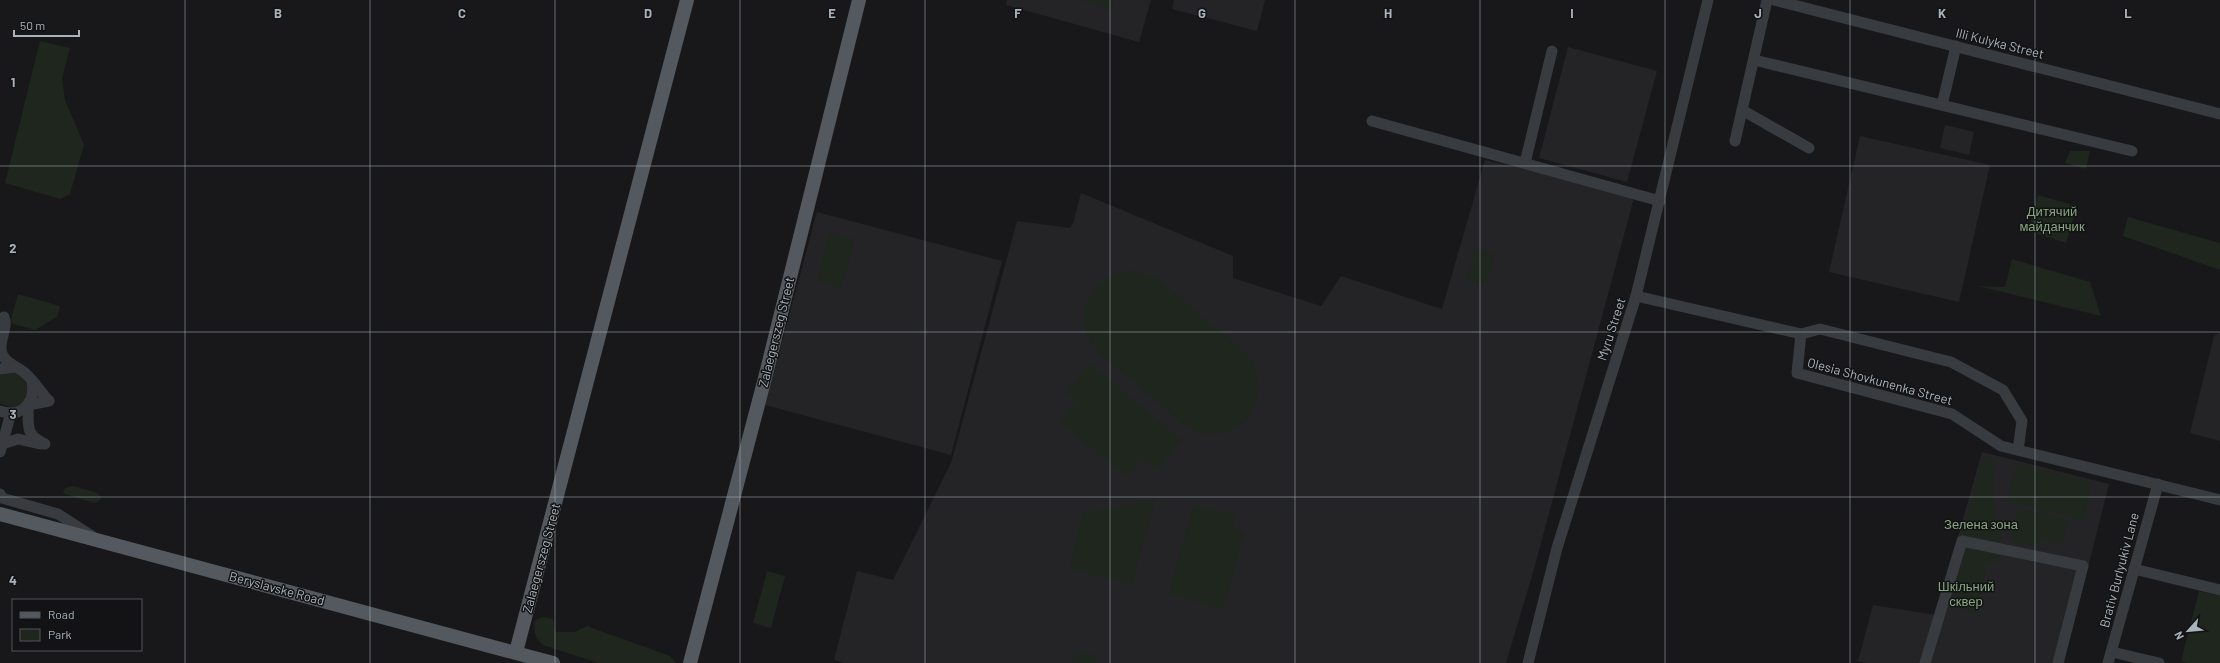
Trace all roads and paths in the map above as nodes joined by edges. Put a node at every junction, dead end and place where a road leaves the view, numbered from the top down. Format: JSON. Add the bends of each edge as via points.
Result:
{"nodes":[{"id":1,"x":687,"y":0,"type":"edge"},
{"id":2,"x":859,"y":0,"type":"edge"},
{"id":3,"x":1708,"y":0,"type":"edge"},
{"id":4,"x":1767,"y":0,"type":"edge"},
{"id":5,"x":1774,"y":0,"type":"edge"},
{"id":6,"x":1956,"y":46,"type":"junction"},
{"id":7,"x":1552,"y":51,"type":"dead end"},
{"id":8,"x":1754,"y":60,"type":"junction"},
{"id":9,"x":1942,"y":105,"type":"junction"},
{"id":10,"x":1742,"y":110,"type":"junction"},
{"id":11,"x":2220,"y":114,"type":"edge"},
{"id":12,"x":1372,"y":121,"type":"dead end"},
{"id":13,"x":1735,"y":141,"type":"dead end"},
{"id":14,"x":1809,"y":148,"type":"dead end"},
{"id":15,"x":2132,"y":151,"type":"dead end"},
{"id":16,"x":1525,"y":163,"type":"junction"},
{"id":17,"x":1660,"y":201,"type":"junction"},
{"id":18,"x":1636,"y":296,"type":"junction"},
{"id":19,"x":0,"y":322,"type":"edge"},
{"id":20,"x":1801,"y":334,"type":"junction"},
{"id":21,"x":15,"y":367,"type":"junction"},
{"id":22,"x":0,"y":369,"type":"edge"},
{"id":23,"x":32,"y":382,"type":"junction"},
{"id":24,"x":28,"y":405,"type":"junction"},
{"id":25,"x":5,"y":412,"type":"edge"},
{"id":26,"x":1,"y":448,"type":"edge"},
{"id":27,"x":2018,"y":450,"type":"junction"},
{"id":28,"x":2158,"y":484,"type":"junction"},
{"id":29,"x":0,"y":494,"type":"edge"},
{"id":30,"x":2220,"y":500,"type":"edge"},
{"id":31,"x":0,"y":514,"type":"edge"},
{"id":32,"x":100,"y":541,"type":"junction"},
{"id":33,"x":2134,"y":569,"type":"junction"},
{"id":34,"x":2220,"y":590,"type":"edge"},
{"id":35,"x":516,"y":652,"type":"junction"},
{"id":36,"x":2112,"y":652,"type":"junction"},
{"id":37,"x":553,"y":663,"type":"edge"},
{"id":38,"x":690,"y":663,"type":"edge"},
{"id":39,"x":1528,"y":663,"type":"edge"},
{"id":40,"x":1925,"y":663,"type":"edge"},
{"id":41,"x":2058,"y":663,"type":"edge"},
{"id":42,"x":2108,"y":663,"type":"edge"},
{"id":43,"x":2159,"y":663,"type":"edge"}],
"edges":[{"from":1,"to":35,"type":"main road","name":"Zalaegerszeg Street"},
{"from":2,"to":38,"type":"main road","name":"Zalaegerszeg Street","via":[[765,378]]},
{"from":3,"to":17,"type":"street","name":"Myru Street"},
{"from":4,"to":8,"type":"street"},
{"from":5,"to":6,"type":"street","name":"Illi Kulyka Street"},
{"from":6,"to":9,"type":"street"},
{"from":6,"to":11,"type":"street","name":"Illi Kulyka Street"},
{"from":7,"to":16,"type":"street"},
{"from":8,"to":9,"type":"street"},
{"from":8,"to":10,"type":"street"},
{"from":9,"to":15,"type":"street"},
{"from":10,"to":13,"type":"street"},
{"from":10,"to":14,"type":"street"},
{"from":12,"to":16,"type":"street"},
{"from":16,"to":17,"type":"street"},
{"from":17,"to":18,"type":"street","name":"Myru Street"},
{"from":18,"to":20,"type":"street"},
{"from":18,"to":39,"type":"street","name":"Myru Street","via":[[1557,548]]},
{"from":19,"to":21,"type":"street","via":[[4,317],[6,323],[0,343],[1,351],[4,358]]},
{"from":20,"to":27,"type":"street","name":"Olesia Shovkunenka Street","via":[[1797,373],[1952,414],[2001,446]]},
{"from":20,"to":27,"type":"street","via":[[1820,329],[1951,362],[2003,390],[2022,421]]},
{"from":21,"to":22,"type":"street"},
{"from":21,"to":23,"type":"street","via":[[28,375]]},
{"from":23,"to":24,"type":"street","via":[[32,398]]},
{"from":23,"to":24,"type":"street","via":[[49,401]]},
{"from":24,"to":25,"type":"street","via":[[23,410]]},
{"from":24,"to":26,"type":"street","via":[[29,432],[33,438],[45,444],[32,444],[18,439]]},
{"from":25,"to":26,"type":"street"},
{"from":27,"to":28,"type":"street","name":"Olesia Shovkunenka Street"},
{"from":28,"to":30,"type":"street","name":"Olesia Shovkunenka Street"},
{"from":28,"to":33,"type":"street","name":"Brativ Burlyukiv Lane"},
{"from":29,"to":32,"type":"street","via":[[2,498],[58,514]]},
{"from":31,"to":32,"type":"main road","name":"Beryslavske Road"},
{"from":32,"to":35,"type":"main road","name":"Beryslavske Road"},
{"from":33,"to":34,"type":"street"},
{"from":33,"to":36,"type":"street","name":"Brativ Burlyukiv Lane"},
{"from":35,"to":37,"type":"main road","name":"Beryslavske Road"},
{"from":36,"to":42,"type":"street","name":"Brativ Burlyukiv Lane"},
{"from":36,"to":43,"type":"street"},
{"from":40,"to":41,"type":"street","via":[[1962,541],[2083,566]]}]}
